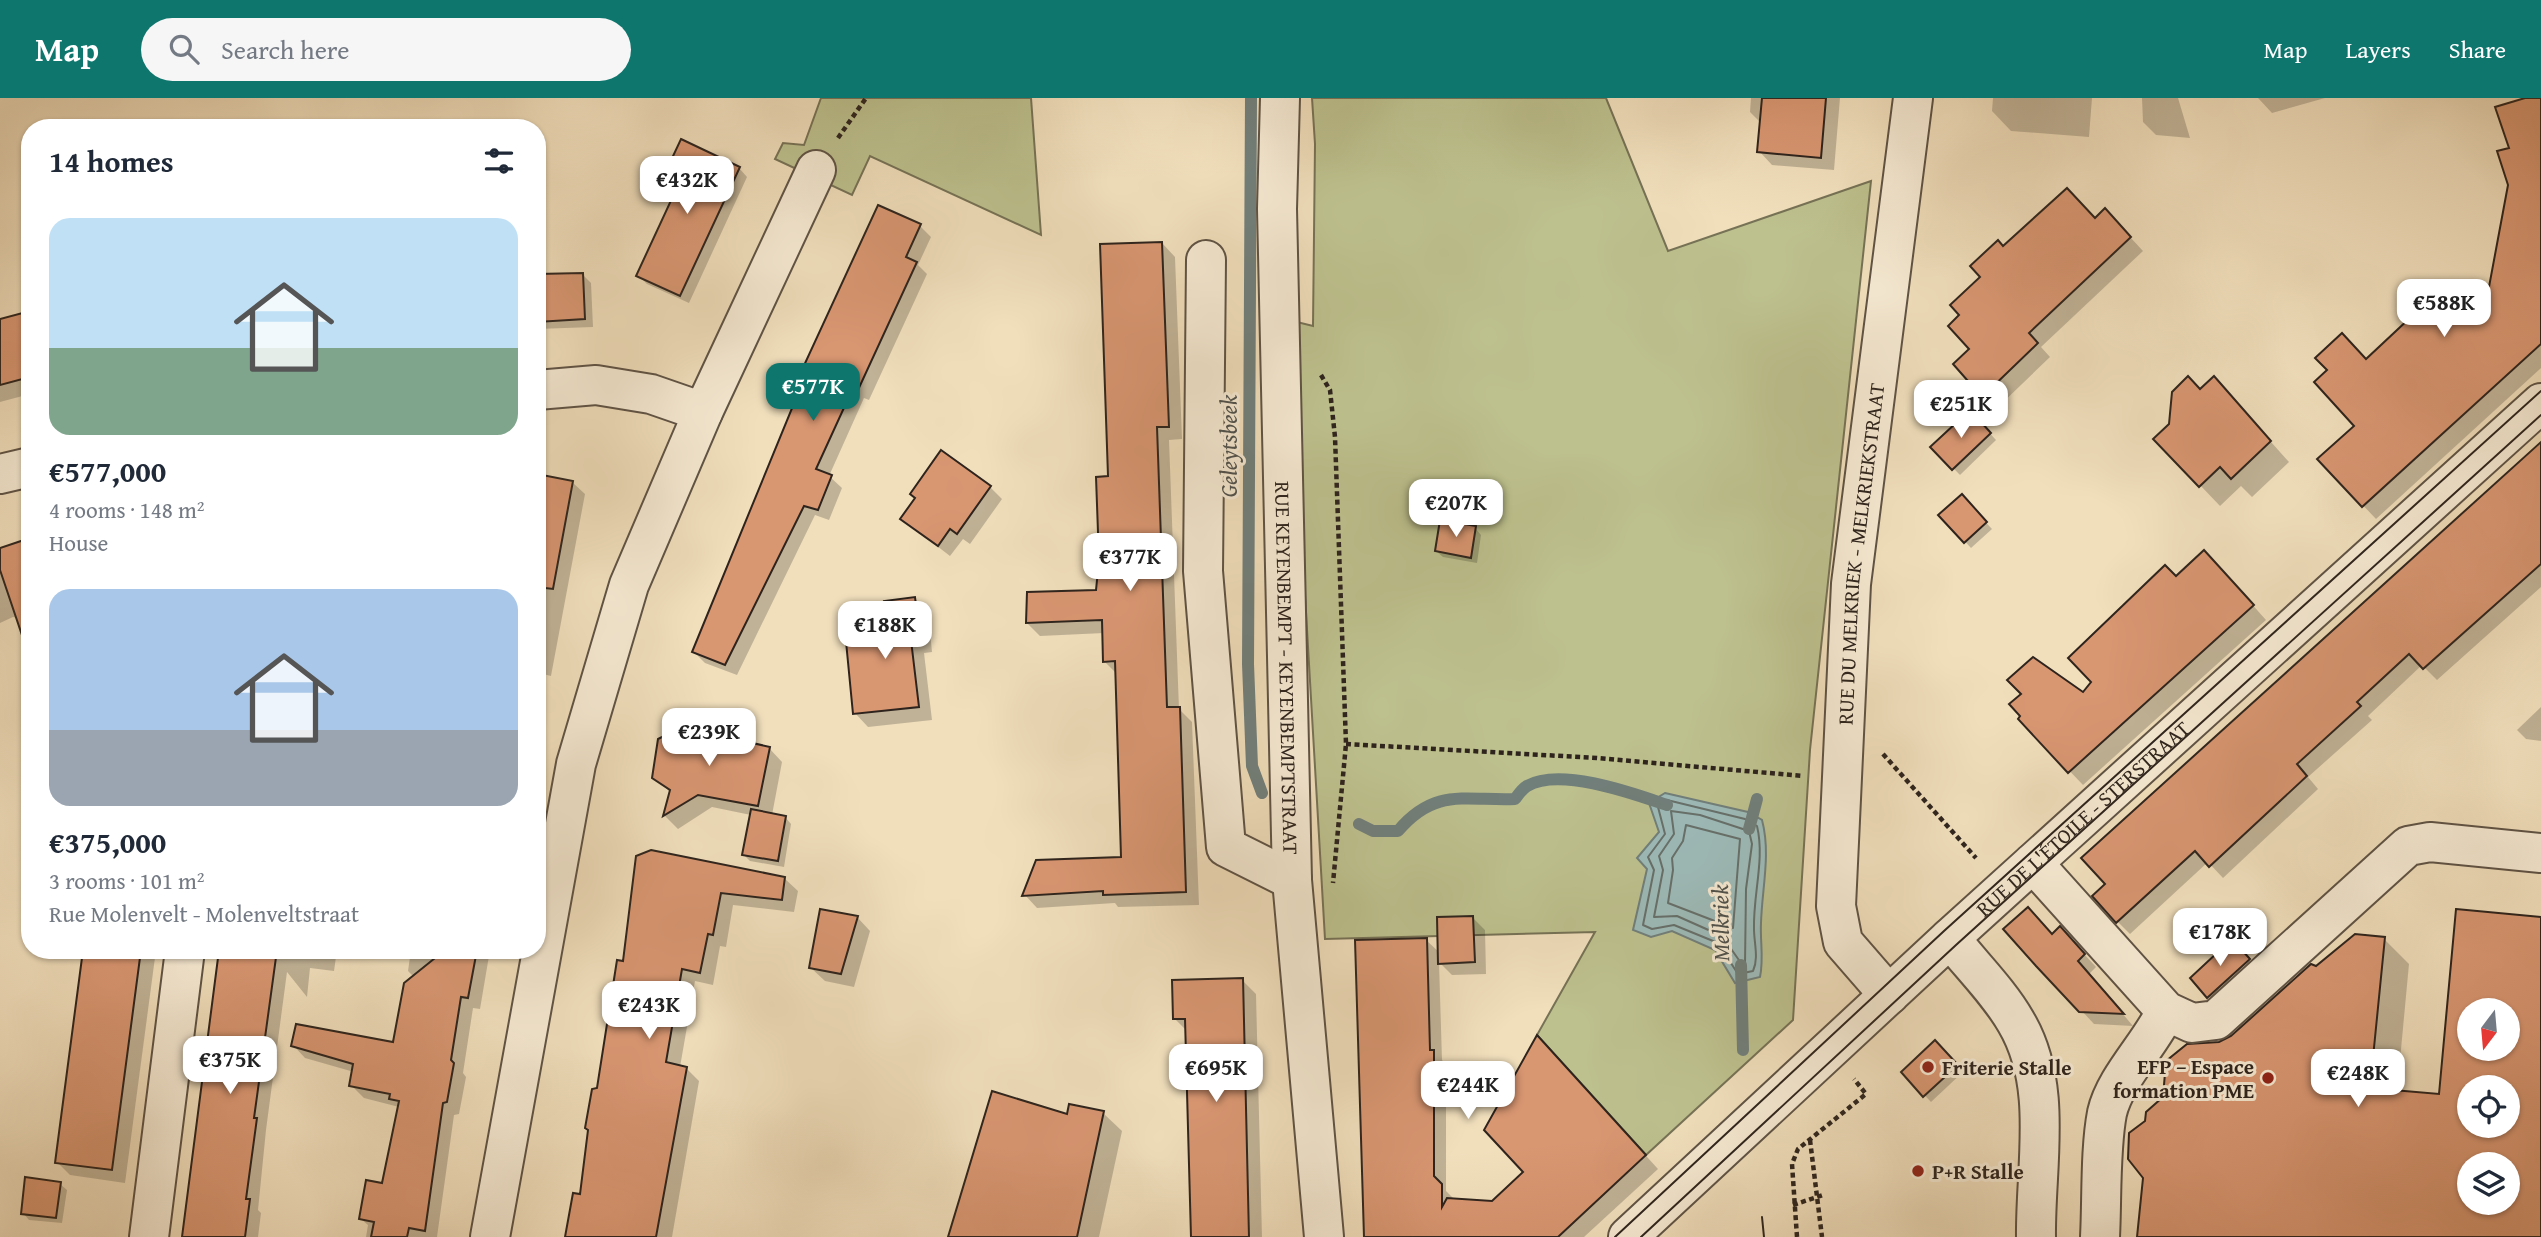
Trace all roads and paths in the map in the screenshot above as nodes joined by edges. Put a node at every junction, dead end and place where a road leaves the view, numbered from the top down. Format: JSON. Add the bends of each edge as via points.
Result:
{"nodes":[{"id":1,"x":866,"y":98,"type":"edge"},
{"id":2,"x":1280,"y":98,"type":"edge"},
{"id":3,"x":1913,"y":98,"type":"edge"},
{"id":4,"x":816,"y":170,"type":"joint"},
{"id":5,"x":1206,"y":260,"type":"dead end"},
{"id":6,"x":546,"y":389,"type":"edge"},
{"id":7,"x":2541,"y":402,"type":"edge"},
{"id":8,"x":703,"y":412,"type":"junction"},
{"id":9,"x":21,"y":469,"type":"edge"},
{"id":10,"x":0,"y":474,"type":"edge"},
{"id":11,"x":1346,"y":744,"type":"dead end"},
{"id":12,"x":1875,"y":745,"type":"dead end"},
{"id":13,"x":1841,"y":778,"type":"junction"},
{"id":14,"x":2541,"y":853,"type":"edge"},
{"id":15,"x":1976,"y":858,"type":"dead end"},
{"id":16,"x":2033,"y":863,"type":"junction"},
{"id":17,"x":1292,"y":880,"type":"junction"},
{"id":18,"x":546,"y":929,"type":"edge"},
{"id":19,"x":1950,"y":938,"type":"junction"},
{"id":20,"x":184,"y":959,"type":"edge"},
{"id":21,"x":541,"y":959,"type":"edge"},
{"id":22,"x":1889,"y":995,"type":"junction"},
{"id":23,"x":2166,"y":1011,"type":"junction"},
{"id":24,"x":1847,"y":1071,"type":"dead end"},
{"id":25,"x":1810,"y":1139,"type":"junction"},
{"id":26,"x":1820,"y":1196,"type":"junction"},
{"id":27,"x":1793,"y":1205,"type":"junction"},
{"id":28,"x":149,"y":1237,"type":"edge"},
{"id":29,"x":490,"y":1237,"type":"edge"},
{"id":30,"x":1324,"y":1237,"type":"edge"},
{"id":31,"x":1628,"y":1237,"type":"edge"},
{"id":32,"x":1797,"y":1237,"type":"edge"},
{"id":33,"x":1822,"y":1237,"type":"edge"},
{"id":34,"x":2036,"y":1237,"type":"edge"},
{"id":35,"x":2100,"y":1237,"type":"edge"}],
"edges":[{"from":1,"to":4,"type":"path"},
{"from":2,"to":17,"type":"street","name":"RUE KEYENBEMPT - KEYENBEMPTSTRAAT","via":[[1277,209]]},
{"from":3,"to":13,"type":"street","name":"RUE DU MELKRIEK - MELKRIEKSTRAAT","via":[[1850,584]]},
{"from":4,"to":8,"type":"street"},
{"from":5,"to":17,"type":"street","via":[[1203,571],[1226,847]]},
{"from":6,"to":8,"type":"street","via":[[596,385],[651,394]]},
{"from":7,"to":16,"type":"street","name":"RUE DE L'ÉTOILE - STERSTRAAT"},
{"from":8,"to":18,"type":"street","via":[[629,585],[576,764]]},
{"from":9,"to":10,"type":"street"},
{"from":11,"to":13,"type":"path"},
{"from":12,"to":15,"type":"path"},
{"from":13,"to":22,"type":"street","name":"RUE DU MELKRIEK - MELKRIEKSTRAAT","via":[[1836,906],[1843,942]]},
{"from":14,"to":23,"type":"street","via":[[2430,842],[2408,846],[2216,1020],[2192,1023]]},
{"from":16,"to":19,"type":"street","name":"RUE DE L'ÉTOILE - STERSTRAAT"},
{"from":16,"to":23,"type":"street"},
{"from":17,"to":30,"type":"street","name":"RUE KEYENBEMPT - KEYENBEMPTSTRAAT"},
{"from":19,"to":22,"type":"street","name":"RUE DE L'ÉTOILE - STERSTRAAT"},
{"from":19,"to":34,"type":"street","via":[[2016,1022],[2035,1066]]},
{"from":20,"to":28,"type":"street"},
{"from":21,"to":29,"type":"street"},
{"from":22,"to":31,"type":"street","name":"RUE DE L'ÉTOILE - STERSTRAAT"},
{"from":23,"to":35,"type":"street","via":[[2107,1112]]},
{"from":24,"to":25,"type":"path","via":[[1866,1094]]},
{"from":25,"to":26,"type":"path"},
{"from":25,"to":27,"type":"path","via":[[1798,1149],[1793,1164]]},
{"from":26,"to":27,"type":"path"},
{"from":26,"to":33,"type":"path"},
{"from":27,"to":32,"type":"path"}]}
